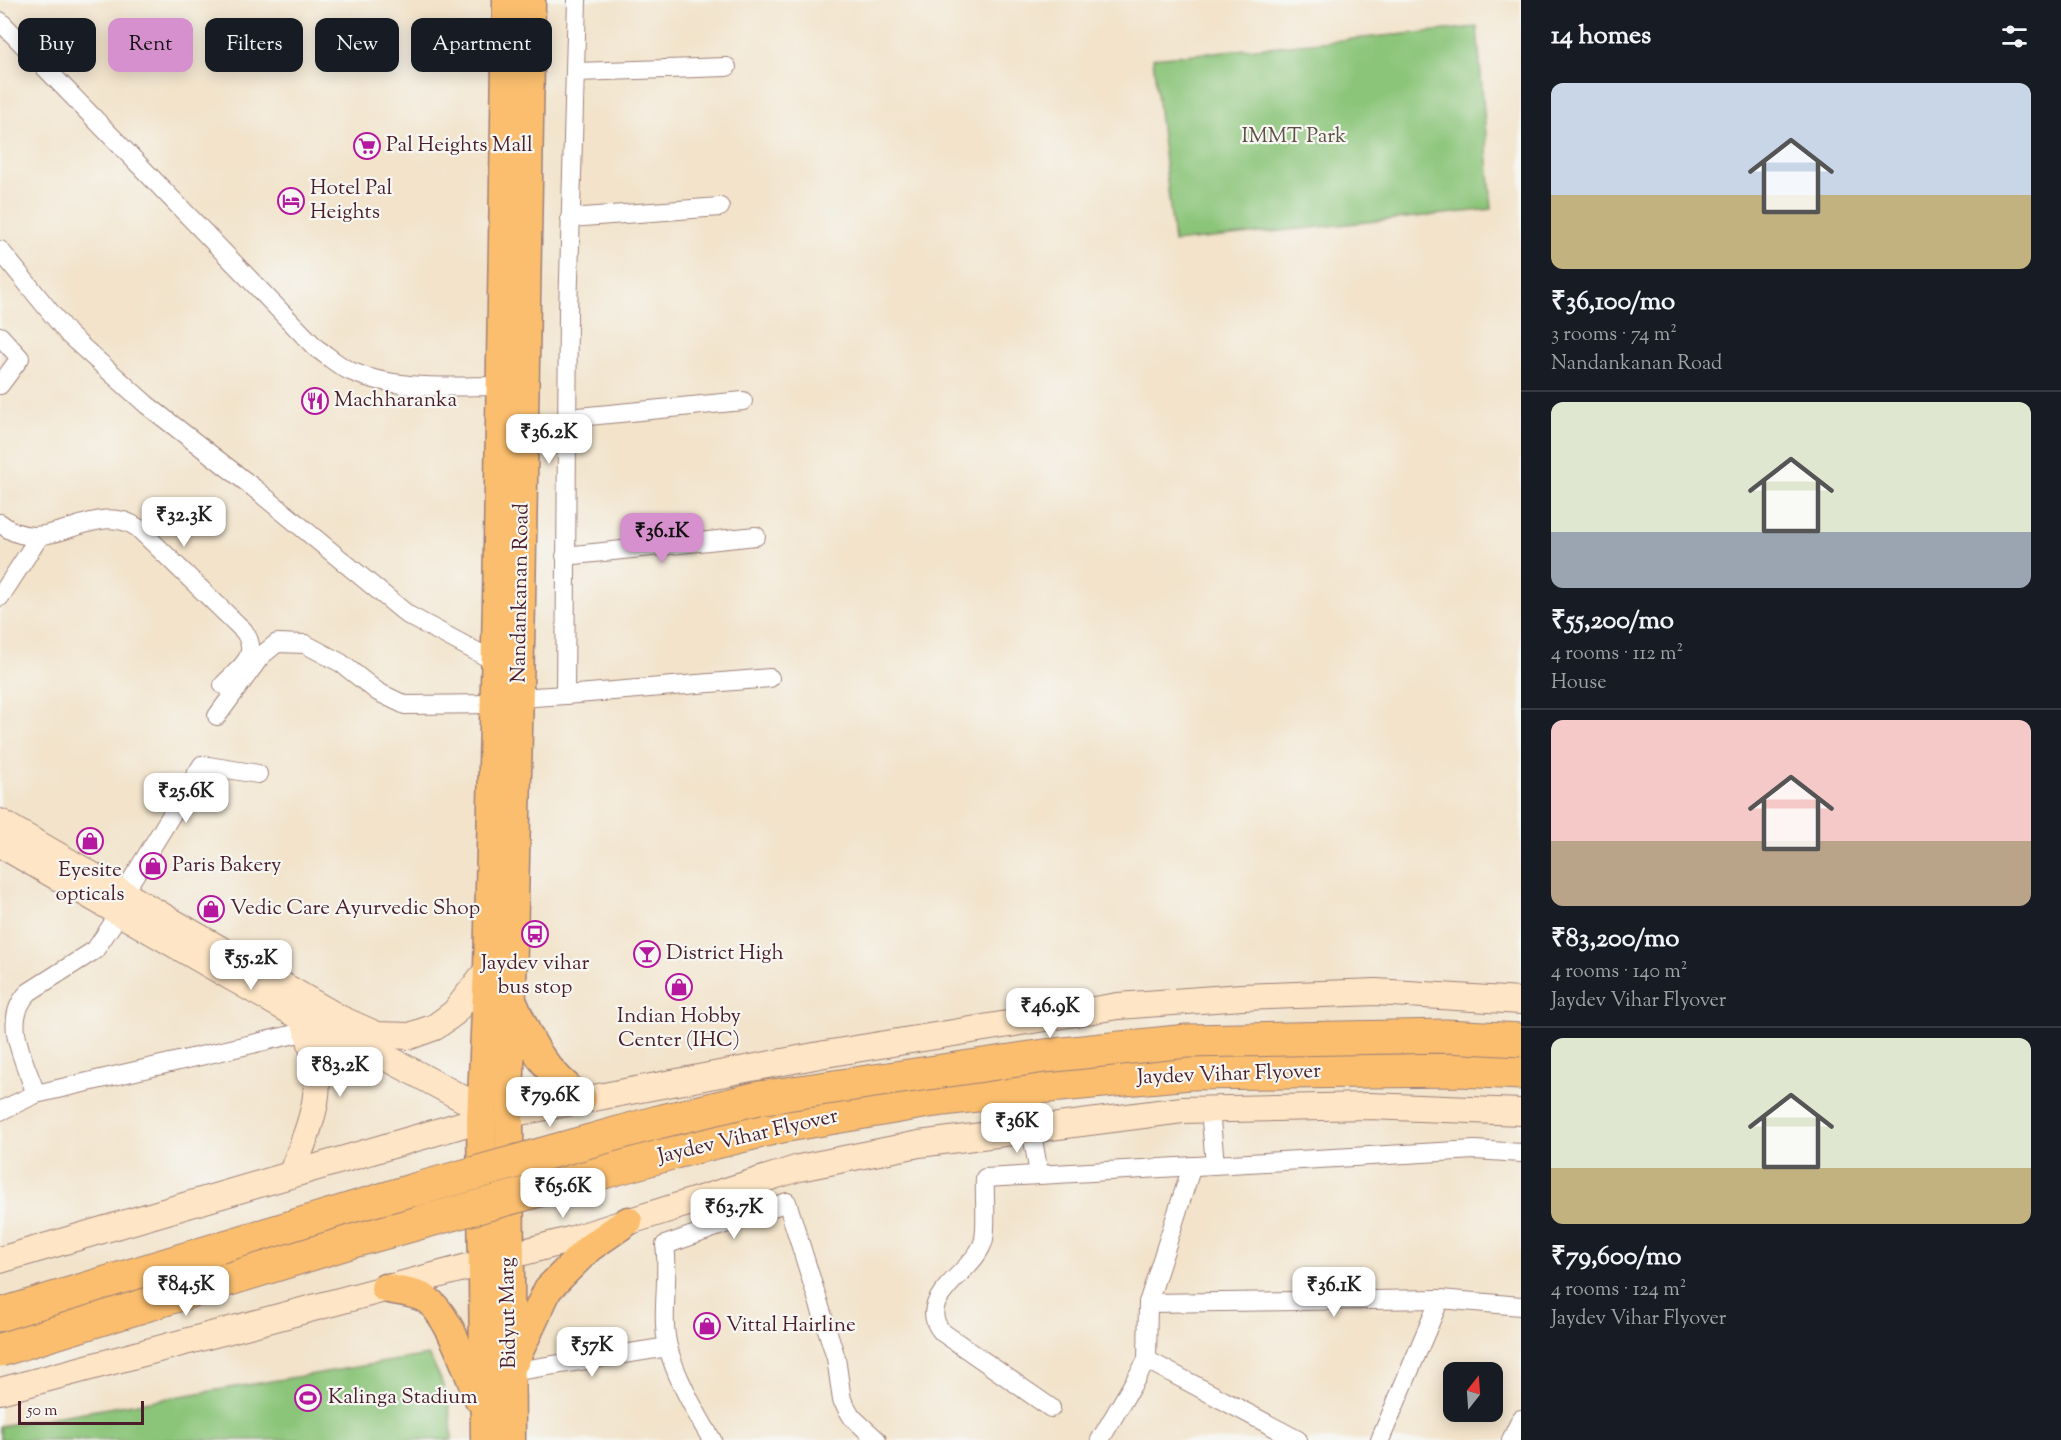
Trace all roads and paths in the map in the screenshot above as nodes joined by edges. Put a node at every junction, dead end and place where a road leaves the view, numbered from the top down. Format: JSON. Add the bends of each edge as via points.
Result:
{"nodes":[{"id":1,"x":577,"y":0,"type":"edge"},
{"id":2,"x":519,"y":13,"type":"edge"},
{"id":3,"x":0,"y":21,"type":"edge"},
{"id":4,"x":727,"y":67,"type":"dead end"},
{"id":5,"x":576,"y":72,"type":"junction"},
{"id":6,"x":720,"y":207,"type":"dead end"},
{"id":7,"x":570,"y":218,"type":"junction"},
{"id":8,"x":0,"y":250,"type":"edge"},
{"id":9,"x":0,"y":336,"type":"edge"},
{"id":10,"x":0,"y":385,"type":"edge"},
{"id":11,"x":501,"y":386,"type":"junction"},
{"id":12,"x":743,"y":401,"type":"dead end"},
{"id":13,"x":568,"y":418,"type":"junction"},
{"id":14,"x":0,"y":523,"type":"edge"},
{"id":15,"x":756,"y":536,"type":"dead end"},
{"id":16,"x":39,"y":537,"type":"junction"},
{"id":17,"x":565,"y":555,"type":"junction"},
{"id":18,"x":0,"y":597,"type":"edge"},
{"id":19,"x":496,"y":662,"type":"junction"},
{"id":20,"x":770,"y":678,"type":"dead end"},
{"id":21,"x":223,"y":685,"type":"dead end"},
{"id":22,"x":565,"y":695,"type":"junction"},
{"id":23,"x":507,"y":701,"type":"junction"},
{"id":24,"x":217,"y":716,"type":"dead end"},
{"id":25,"x":258,"y":774,"type":"dead end"},
{"id":26,"x":0,"y":822,"type":"edge"},
{"id":27,"x":0,"y":844,"type":"edge"},
{"id":28,"x":121,"y":904,"type":"junction"},
{"id":29,"x":488,"y":969,"type":"junction"},
{"id":30,"x":511,"y":997,"type":"junction"},
{"id":31,"x":1521,"y":1001,"type":"edge"},
{"id":32,"x":306,"y":1025,"type":"junction"},
{"id":33,"x":1521,"y":1040,"type":"edge"},
{"id":34,"x":1521,"y":1073,"type":"edge"},
{"id":35,"x":36,"y":1094,"type":"junction"},
{"id":36,"x":582,"y":1099,"type":"junction"},
{"id":37,"x":1210,"y":1110,"type":"junction"},
{"id":38,"x":0,"y":1111,"type":"edge"},
{"id":39,"x":1521,"y":1112,"type":"edge"},
{"id":40,"x":491,"y":1114,"type":"junction"},
{"id":41,"x":1031,"y":1128,"type":"junction"},
{"id":42,"x":1521,"y":1153,"type":"edge"},
{"id":43,"x":1215,"y":1164,"type":"junction"},
{"id":44,"x":1192,"y":1166,"type":"junction"},
{"id":45,"x":1039,"y":1174,"type":"junction"},
{"id":46,"x":291,"y":1175,"type":"junction"},
{"id":47,"x":628,"y":1221,"type":"junction"},
{"id":48,"x":508,"y":1256,"type":"junction"},
{"id":49,"x":0,"y":1260,"type":"edge"},
{"id":50,"x":481,"y":1263,"type":"junction"},
{"id":51,"x":385,"y":1288,"type":"junction"},
{"id":52,"x":1440,"y":1299,"type":"junction"},
{"id":53,"x":1148,"y":1303,"type":"junction"},
{"id":54,"x":1521,"y":1306,"type":"edge"},
{"id":55,"x":0,"y":1315,"type":"edge"},
{"id":56,"x":668,"y":1347,"type":"junction"},
{"id":57,"x":0,"y":1350,"type":"edge"},
{"id":58,"x":1148,"y":1360,"type":"junction"},
{"id":59,"x":510,"y":1372,"type":"junction"},
{"id":60,"x":0,"y":1391,"type":"edge"},
{"id":61,"x":1052,"y":1408,"type":"dead end"},
{"id":62,"x":484,"y":1412,"type":"junction"},
{"id":63,"x":1521,"y":1419,"type":"edge"},
{"id":64,"x":485,"y":1440,"type":"edge"},
{"id":65,"x":511,"y":1440,"type":"edge"},
{"id":66,"x":712,"y":1440,"type":"edge"},
{"id":67,"x":877,"y":1440,"type":"edge"},
{"id":68,"x":1100,"y":1440,"type":"edge"},
{"id":69,"x":1298,"y":1440,"type":"edge"},
{"id":70,"x":1380,"y":1440,"type":"edge"},
{"id":71,"x":1511,"y":1440,"type":"edge"}],
"edges":[{"from":1,"to":5,"type":"street"},
{"from":2,"to":11,"type":"main road","name":"Nandankanan Road"},
{"from":2,"to":23,"type":"main road","name":"Nandankanan Road"},
{"from":3,"to":11,"type":"street","via":[[316,348],[348,370],[378,381]]},
{"from":4,"to":5,"type":"street"},
{"from":5,"to":7,"type":"street"},
{"from":6,"to":7,"type":"street"},
{"from":7,"to":13,"type":"street"},
{"from":8,"to":19,"type":"street","via":[[69,335],[147,405],[408,615]]},
{"from":9,"to":10,"type":"street","via":[[20,358]]},
{"from":11,"to":19,"type":"main road","name":"Nandankanan Road"},
{"from":12,"to":13,"type":"street"},
{"from":13,"to":17,"type":"street"},
{"from":14,"to":16,"type":"street","via":[[9,531]]},
{"from":15,"to":17,"type":"street"},
{"from":16,"to":18,"type":"street"},
{"from":16,"to":21,"type":"street","via":[[108,518],[127,520],[138,528],[251,642],[252,651],[246,661]]},
{"from":17,"to":22,"type":"street"},
{"from":19,"to":23,"type":"main road","name":"Nandankanan Road"},
{"from":20,"to":22,"type":"street"},
{"from":22,"to":23,"type":"street"},
{"from":23,"to":24,"type":"street","via":[[405,705],[305,644],[277,643],[261,656]]},
{"from":23,"to":29,"type":"main road","name":"Nandankanan Road"},
{"from":23,"to":30,"type":"main road","name":"Nandankanan Road"},
{"from":25,"to":28,"type":"street","via":[[202,765]]},
{"from":26,"to":28,"type":"street"},
{"from":27,"to":28,"type":"street"},
{"from":28,"to":29,"type":"street","via":[[377,1035],[410,1036],[435,1027],[454,1013]]},
{"from":28,"to":32,"type":"street"},
{"from":28,"to":35,"type":"street","via":[[95,950],[29,992],[14,1013],[14,1027]]},
{"from":29,"to":40,"type":"main road","name":"Nandankanan Road"},
{"from":30,"to":36,"type":"main road","via":[[547,1069]]},
{"from":30,"to":40,"type":"main road","name":"Nandankanan Road"},
{"from":31,"to":36,"type":"street","via":[[1376,992],[1242,996],[1118,1006]]},
{"from":32,"to":35,"type":"street"},
{"from":32,"to":40,"type":"street","via":[[424,1076]]},
{"from":32,"to":46,"type":"street","via":[[315,1051],[318,1094]]},
{"from":33,"to":55,"type":"highway","name":"Jaydev Vihar Flyover","bridge":true,"via":[[1446,1036],[1187,1041],[1045,1056],[759,1098],[425,1187]]},
{"from":34,"to":57,"type":"highway","name":"Jaydev Vihar Flyover","bridge":true,"via":[[1191,1073],[929,1101],[782,1126],[353,1241]]},
{"from":35,"to":38,"type":"street"},
{"from":36,"to":40,"type":"street"},
{"from":37,"to":39,"type":"street","via":[[1369,1106]]},
{"from":37,"to":41,"type":"street"},
{"from":37,"to":43,"type":"street"},
{"from":40,"to":46,"type":"street"},
{"from":40,"to":48,"type":"main road","name":"Bidyut Marg"},
{"from":40,"to":50,"type":"main road","name":"Bidyut Marg"},
{"from":41,"to":45,"type":"street"},
{"from":41,"to":47,"type":"street","via":[[919,1144],[799,1168]]},
{"from":42,"to":43,"type":"street","via":[[1475,1150]]},
{"from":43,"to":44,"type":"street"},
{"from":44,"to":45,"type":"street"},
{"from":44,"to":53,"type":"street"},
{"from":45,"to":61,"type":"street","via":[[985,1178],[984,1240],[937,1299],[932,1312],[942,1332]]},
{"from":46,"to":49,"type":"street"},
{"from":47,"to":48,"type":"street"},
{"from":47,"to":59,"type":"main road","via":[[589,1248],[548,1289]]},
{"from":48,"to":50,"type":"street"},
{"from":48,"to":59,"type":"main road","name":"Bidyut Marg"},
{"from":50,"to":51,"type":"street"},
{"from":50,"to":62,"type":"main road","name":"Bidyut Marg"},
{"from":51,"to":60,"type":"street"},
{"from":51,"to":62,"type":"main road","via":[[423,1298],[433,1307],[449,1328]]},
{"from":52,"to":53,"type":"street"},
{"from":52,"to":54,"type":"street"},
{"from":52,"to":70,"type":"street"},
{"from":53,"to":58,"type":"street"},
{"from":56,"to":59,"type":"street"},
{"from":56,"to":66,"type":"street"},
{"from":56,"to":67,"type":"street","via":[[665,1245],[787,1202],[836,1358],[842,1400],[852,1417]]},
{"from":58,"to":68,"type":"street"},
{"from":58,"to":69,"type":"street"},
{"from":59,"to":65,"type":"main road","name":"Bidyut Marg"},
{"from":62,"to":64,"type":"main road","name":"Bidyut Marg"},
{"from":63,"to":71,"type":"street"}]}
